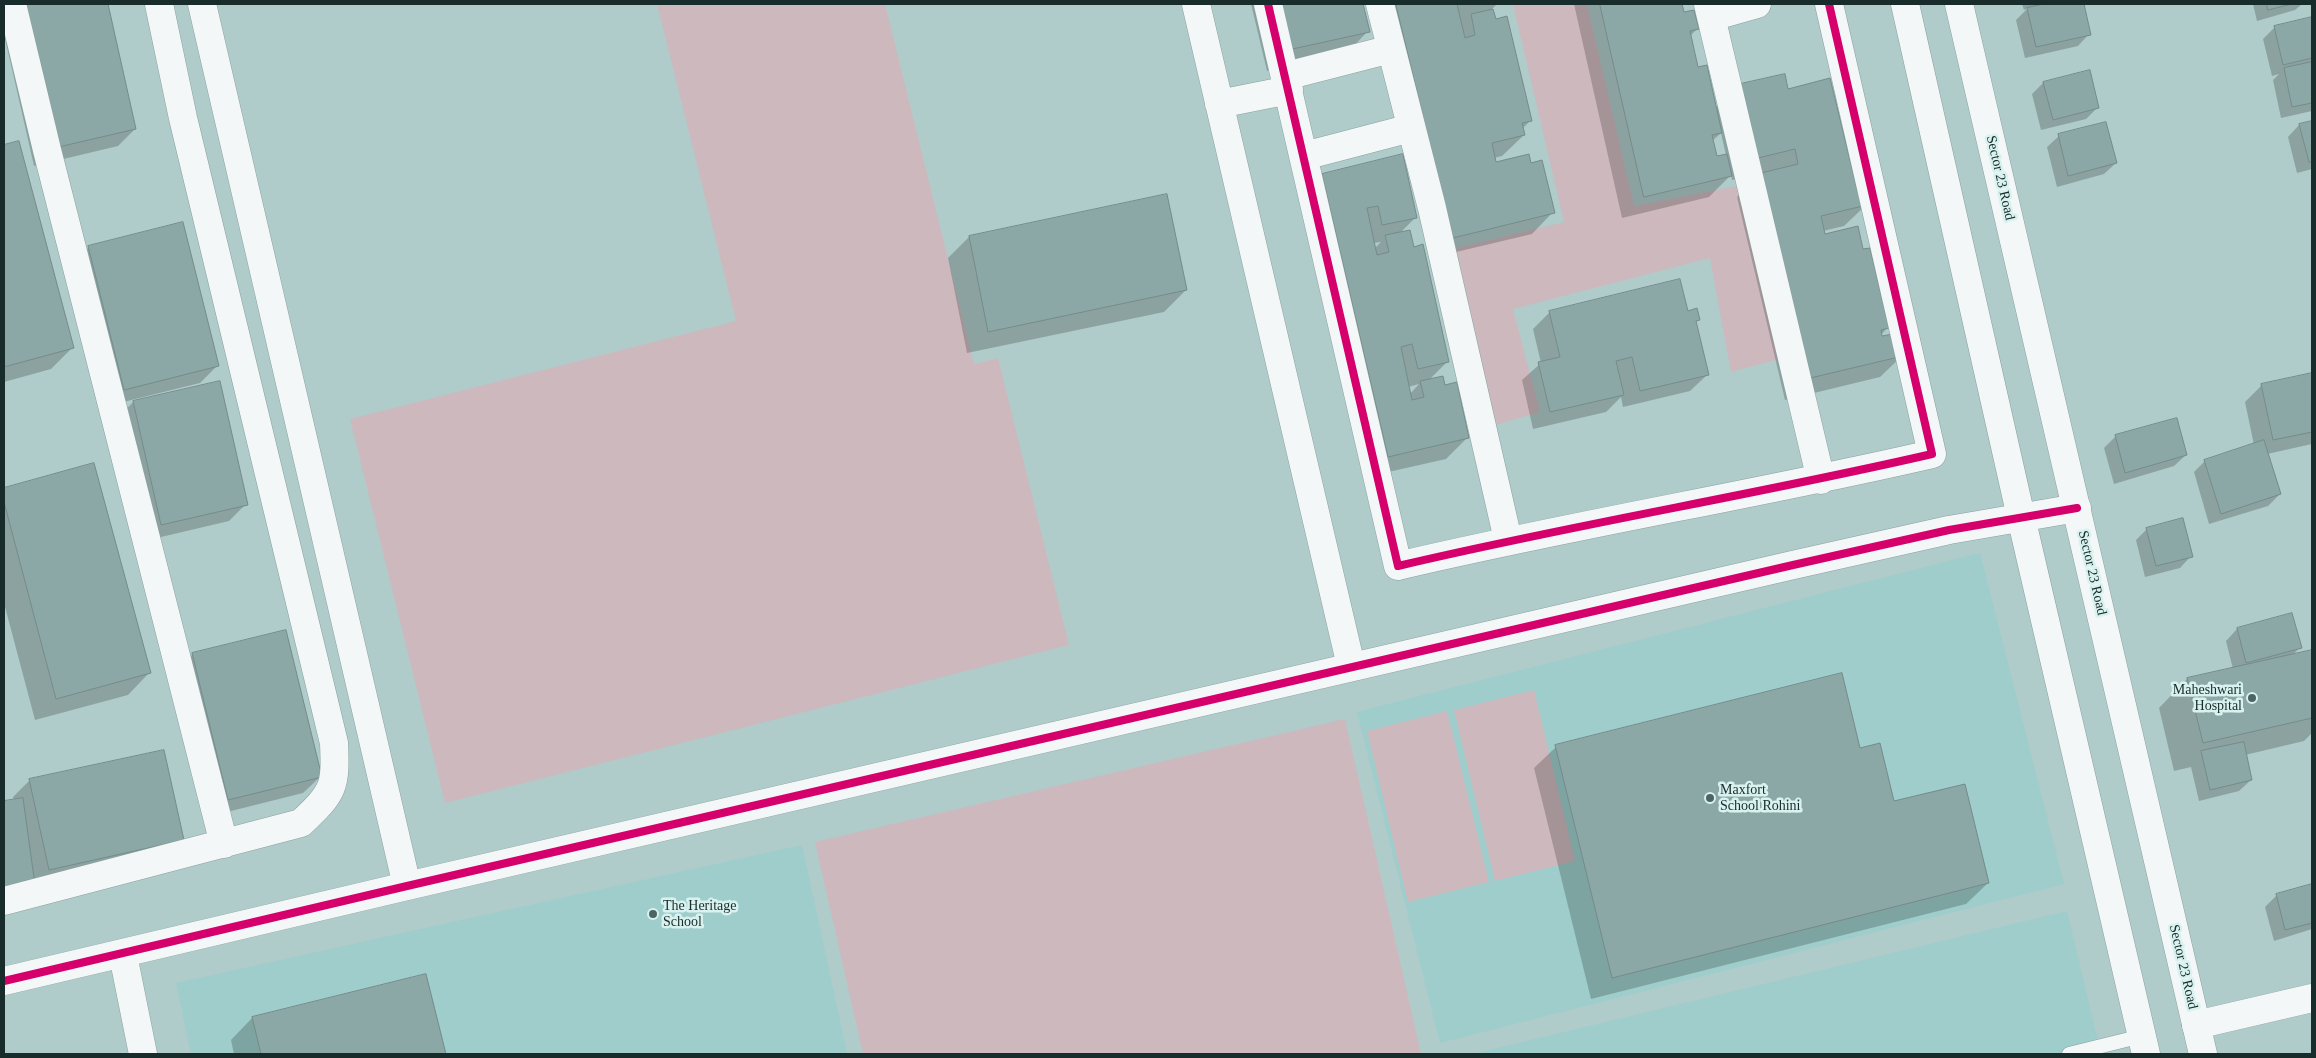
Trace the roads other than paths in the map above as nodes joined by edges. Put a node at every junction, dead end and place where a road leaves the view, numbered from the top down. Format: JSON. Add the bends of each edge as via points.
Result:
{"nodes":[{"id":1,"x":12,"y":4,"type":"edge"},
{"id":2,"x":159,"y":4,"type":"edge"},
{"id":3,"x":202,"y":4,"type":"edge"},
{"id":4,"x":1196,"y":4,"type":"edge"},
{"id":5,"x":1268,"y":4,"type":"edge"},
{"id":6,"x":1380,"y":4,"type":"edge"},
{"id":7,"x":1757,"y":4,"type":"edge"},
{"id":8,"x":1829,"y":4,"type":"edge"},
{"id":9,"x":1906,"y":4,"type":"edge"},
{"id":10,"x":1959,"y":4,"type":"edge"},
{"id":11,"x":1710,"y":10,"type":"edge"},
{"id":12,"x":1391,"y":49,"type":"junction"},
{"id":13,"x":1288,"y":83,"type":"junction"},
{"id":14,"x":1219,"y":104,"type":"junction"},
{"id":15,"x":1411,"y":128,"type":"junction"},
{"id":16,"x":1304,"y":156,"type":"junction"},
{"id":17,"x":1821,"y":480,"type":"junction"},
{"id":18,"x":2077,"y":508,"type":"junction"},
{"id":19,"x":2021,"y":517,"type":"junction"},
{"id":20,"x":1508,"y":540,"type":"junction"},
{"id":21,"x":1351,"y":666,"type":"junction"},
{"id":22,"x":224,"y":844,"type":"junction"},
{"id":23,"x":407,"y":886,"type":"junction"},
{"id":24,"x":4,"y":901,"type":"edge"},
{"id":25,"x":123,"y":955,"type":"junction"},
{"id":26,"x":4,"y":982,"type":"edge"},
{"id":27,"x":2312,"y":998,"type":"edge"},
{"id":28,"x":2196,"y":1025,"type":"junction"},
{"id":29,"x":2144,"y":1045,"type":"edge"},
{"id":30,"x":143,"y":1054,"type":"edge"},
{"id":31,"x":2069,"y":1054,"type":"edge"},
{"id":32,"x":2203,"y":1054,"type":"edge"}],
"edges":[{"from":1,"to":22,"type":"street"},
{"from":2,"to":22,"type":"street","via":[[183,118],[334,743],[335,774],[326,800],[301,822]]},
{"from":3,"to":23,"type":"street"},
{"from":4,"to":14,"type":"street"},
{"from":5,"to":13,"type":"street"},
{"from":6,"to":12,"type":"street"},
{"from":7,"to":11,"type":"street"},
{"from":8,"to":17,"type":"street","via":[[1932,454]]},
{"from":9,"to":19,"type":"street"},
{"from":10,"to":18,"type":"street","name":"Sector 23 Road"},
{"from":11,"to":17,"type":"street"},
{"from":12,"to":13,"type":"street"},
{"from":12,"to":15,"type":"street"},
{"from":13,"to":14,"type":"street"},
{"from":13,"to":16,"type":"street"},
{"from":14,"to":21,"type":"street"},
{"from":15,"to":16,"type":"street"},
{"from":15,"to":20,"type":"street"},
{"from":16,"to":20,"type":"street","via":[[1398,566]]},
{"from":17,"to":20,"type":"street"},
{"from":18,"to":19,"type":"street"},
{"from":18,"to":28,"type":"street","name":"Sector 23 Road"},
{"from":19,"to":21,"type":"street","via":[[1793,565]]},
{"from":19,"to":29,"type":"street"},
{"from":21,"to":23,"type":"street"},
{"from":22,"to":24,"type":"street"},
{"from":23,"to":25,"type":"street"},
{"from":25,"to":26,"type":"street"},
{"from":25,"to":30,"type":"street"},
{"from":27,"to":28,"type":"street"},
{"from":28,"to":32,"type":"street","name":"Sector 23 Road"},
{"from":29,"to":31,"type":"lane"}]}
